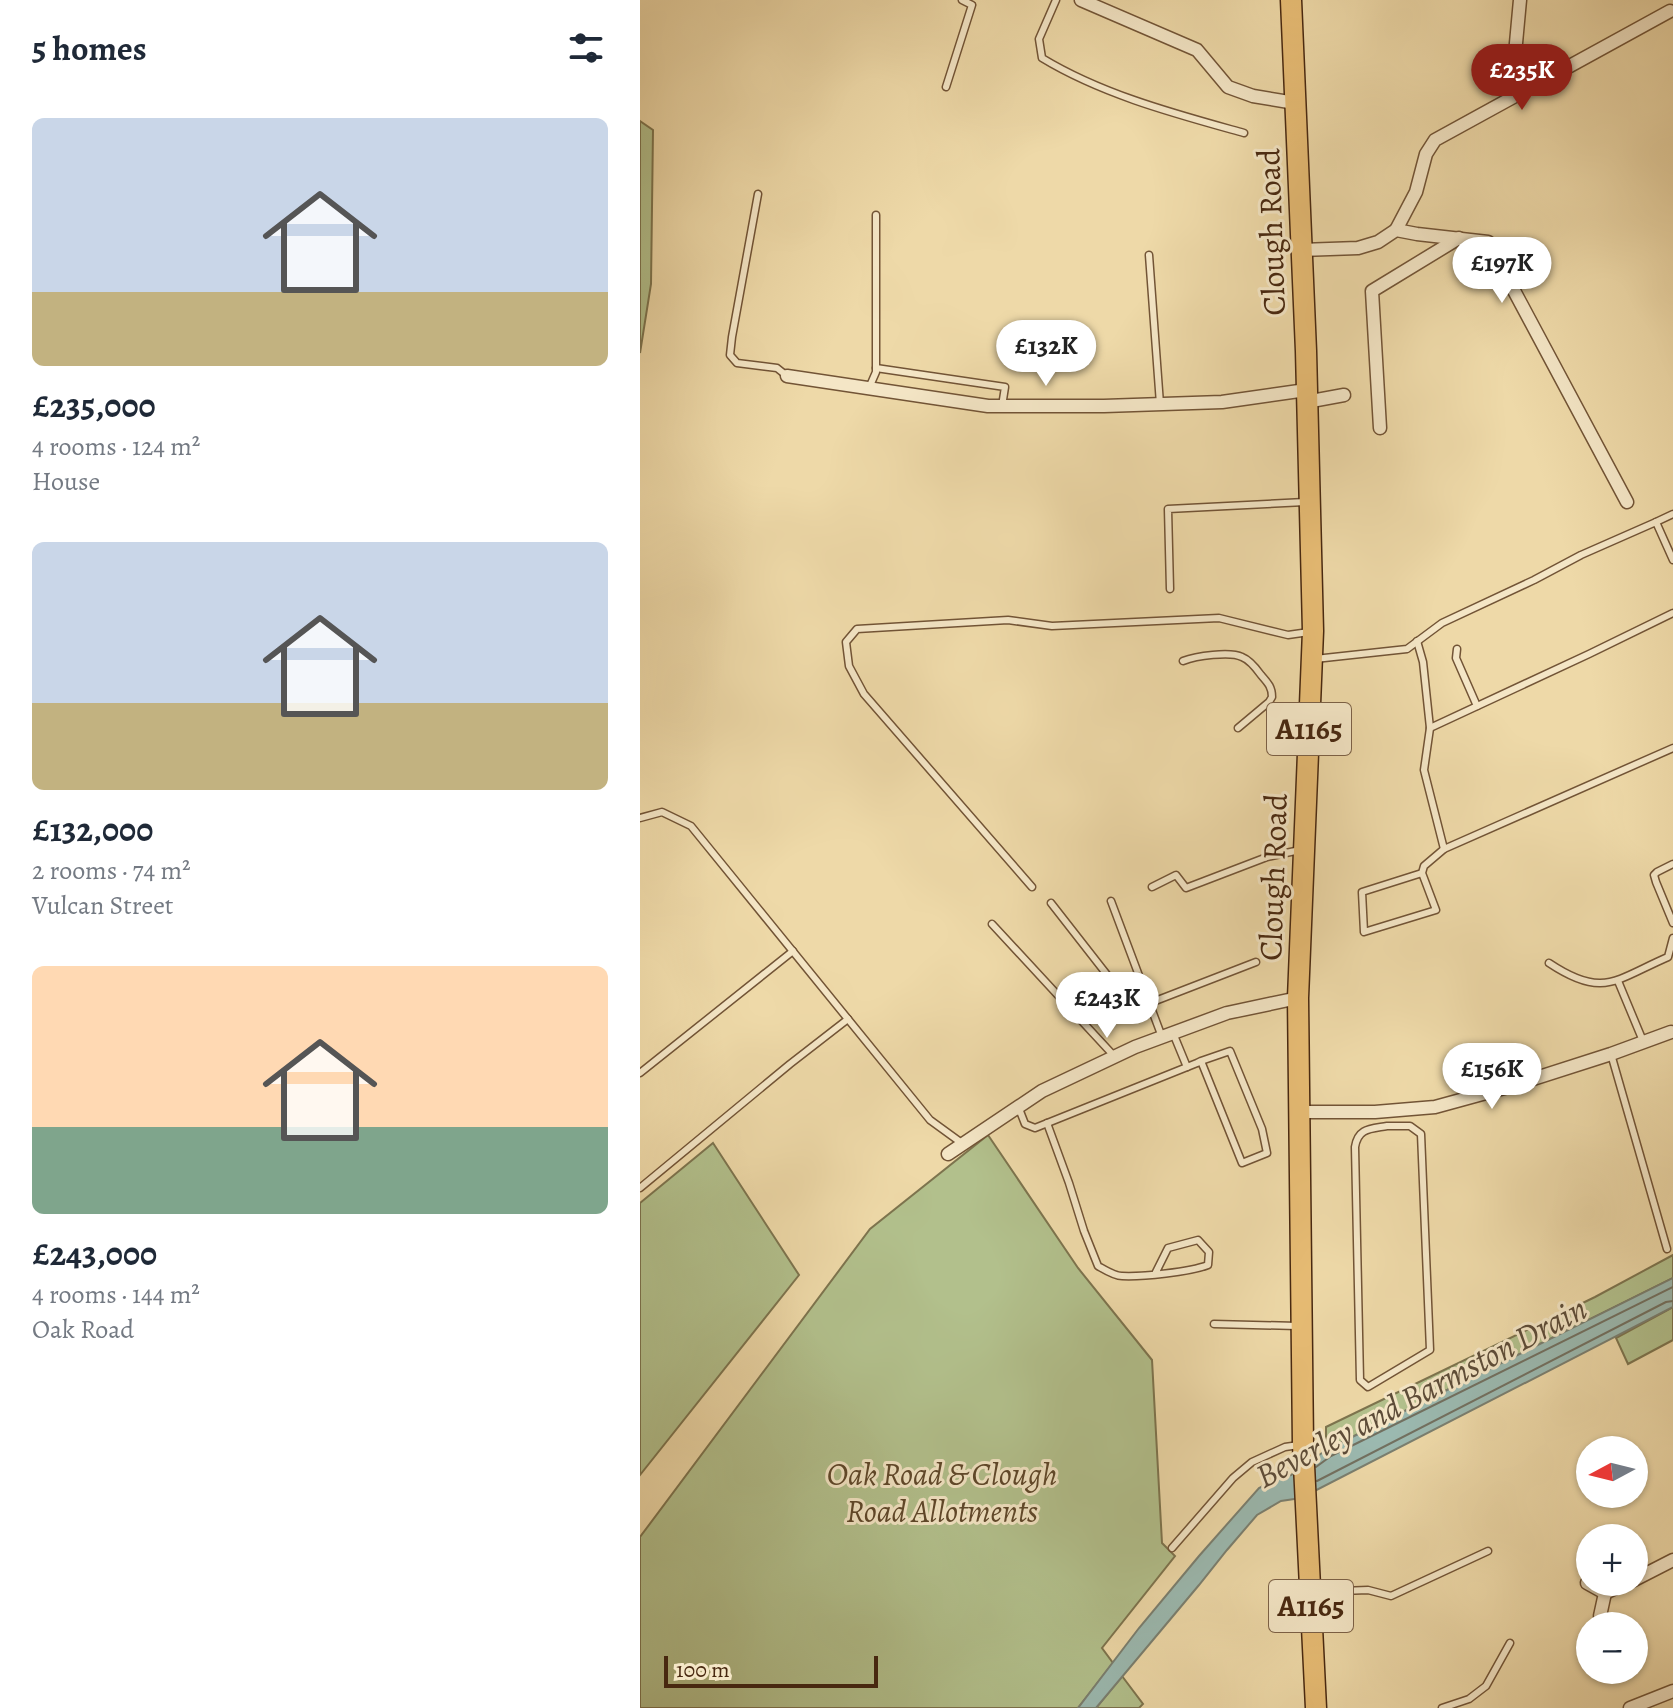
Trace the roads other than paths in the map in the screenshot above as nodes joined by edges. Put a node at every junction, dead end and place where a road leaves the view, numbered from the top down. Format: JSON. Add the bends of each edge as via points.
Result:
{"nodes":[{"id":1,"x":962,"y":0,"type":"edge"},
{"id":2,"x":1056,"y":0,"type":"edge"},
{"id":3,"x":1081,"y":0,"type":"edge"},
{"id":4,"x":1291,"y":0,"type":"edge"},
{"id":5,"x":1520,"y":0,"type":"edge"},
{"id":6,"x":1670,"y":11,"type":"dead end"},
{"id":7,"x":946,"y":87,"type":"dead end"},
{"id":8,"x":1511,"y":97,"type":"junction"},
{"id":9,"x":1295,"y":103,"type":"junction"},
{"id":10,"x":1244,"y":133,"type":"dead end"},
{"id":11,"x":758,"y":194,"type":"dead end"},
{"id":12,"x":876,"y":215,"type":"dead end"},
{"id":13,"x":1396,"y":230,"type":"junction"},
{"id":14,"x":1459,"y":238,"type":"junction"},
{"id":15,"x":1301,"y":250,"type":"junction"},
{"id":16,"x":1149,"y":255,"type":"dead end"},
{"id":17,"x":876,"y":368,"type":"junction"},
{"id":18,"x":787,"y":376,"type":"joint"},
{"id":19,"x":869,"y":388,"type":"junction"},
{"id":20,"x":1344,"y":395,"type":"dead end"},
{"id":21,"x":1306,"y":396,"type":"junction"},
{"id":22,"x":1160,"y":404,"type":"junction"},
{"id":23,"x":1002,"y":406,"type":"junction"},
{"id":24,"x":1380,"y":428,"type":"dead end"},
{"id":25,"x":1309,"y":502,"type":"junction"},
{"id":26,"x":1627,"y":502,"type":"dead end"},
{"id":27,"x":1673,"y":514,"type":"edge"},
{"id":28,"x":1656,"y":522,"type":"junction"},
{"id":29,"x":1673,"y":560,"type":"edge"},
{"id":30,"x":1170,"y":589,"type":"dead end"},
{"id":31,"x":1673,"y":613,"type":"edge"},
{"id":32,"x":1313,"y":631,"type":"junction"},
{"id":33,"x":1417,"y":641,"type":"junction"},
{"id":34,"x":1457,"y":649,"type":"dead end"},
{"id":35,"x":1311,"y":659,"type":"junction"},
{"id":36,"x":1183,"y":661,"type":"dead end"},
{"id":37,"x":1477,"y":706,"type":"junction"},
{"id":38,"x":1238,"y":728,"type":"dead end"},
{"id":39,"x":1430,"y":728,"type":"junction"},
{"id":40,"x":1673,"y":748,"type":"edge"},
{"id":41,"x":640,"y":818,"type":"edge"},
{"id":42,"x":1304,"y":849,"type":"junction"},
{"id":43,"x":1444,"y":849,"type":"junction"},
{"id":44,"x":1673,"y":864,"type":"edge"},
{"id":45,"x":1422,"y":873,"type":"junction"},
{"id":46,"x":1032,"y":887,"type":"dead end"},
{"id":47,"x":1152,"y":887,"type":"dead end"},
{"id":48,"x":1111,"y":901,"type":"dead end"},
{"id":49,"x":1051,"y":903,"type":"dead end"},
{"id":50,"x":1673,"y":923,"type":"edge"},
{"id":51,"x":992,"y":924,"type":"dead end"},
{"id":52,"x":1673,"y":938,"type":"edge"},
{"id":53,"x":793,"y":951,"type":"junction"},
{"id":54,"x":1256,"y":962,"type":"dead end"},
{"id":55,"x":1549,"y":963,"type":"dead end"},
{"id":56,"x":1618,"y":981,"type":"junction"},
{"id":57,"x":1298,"y":998,"type":"junction"},
{"id":58,"x":1150,"y":1003,"type":"junction"},
{"id":59,"x":848,"y":1019,"type":"junction"},
{"id":60,"x":1672,"y":1031,"type":"edge"},
{"id":61,"x":1168,"y":1035,"type":"junction"},
{"id":62,"x":1643,"y":1041,"type":"junction"},
{"id":63,"x":1611,"y":1054,"type":"junction"},
{"id":64,"x":1115,"y":1057,"type":"junction"},
{"id":65,"x":1201,"y":1061,"type":"junction"},
{"id":66,"x":1187,"y":1067,"type":"junction"},
{"id":67,"x":640,"y":1073,"type":"edge"},
{"id":68,"x":1018,"y":1106,"type":"junction"},
{"id":69,"x":1388,"y":1111,"type":"junction"},
{"id":70,"x":1299,"y":1112,"type":"junction"},
{"id":71,"x":1047,"y":1123,"type":"junction"},
{"id":72,"x":1387,"y":1126,"type":"junction"},
{"id":73,"x":963,"y":1144,"type":"junction"},
{"id":74,"x":948,"y":1154,"type":"dead end"},
{"id":75,"x":640,"y":1188,"type":"edge"},
{"id":76,"x":1667,"y":1249,"type":"dead end"},
{"id":77,"x":1155,"y":1274,"type":"junction"},
{"id":78,"x":1214,"y":1324,"type":"dead end"},
{"id":79,"x":1301,"y":1326,"type":"junction"},
{"id":80,"x":1304,"y":1451,"type":"junction"},
{"id":81,"x":1172,"y":1548,"type":"dead end"},
{"id":82,"x":1488,"y":1551,"type":"dead end"},
{"id":83,"x":1673,"y":1560,"type":"edge"},
{"id":84,"x":1648,"y":1572,"type":"edge"},
{"id":85,"x":1311,"y":1593,"type":"junction"},
{"id":86,"x":1510,"y":1643,"type":"dead end"},
{"id":87,"x":1673,"y":1691,"type":"edge"},
{"id":88,"x":1316,"y":1708,"type":"edge"},
{"id":89,"x":1442,"y":1708,"type":"edge"},
{"id":90,"x":1630,"y":1708,"type":"edge"}],
"edges":[{"from":1,"to":7,"type":"lane","via":[[972,5]]},
{"from":2,"to":10,"type":"lane","via":[[1039,39],[1042,58],[1106,89]]},
{"from":3,"to":9,"type":"street","via":[[1197,50],[1228,87]]},
{"from":4,"to":9,"type":"main road","name":"Clough Road","number":"A1165"},
{"from":5,"to":8,"type":"street"},
{"from":6,"to":8,"type":"street"},
{"from":8,"to":13,"type":"street","via":[[1435,140]]},
{"from":9,"to":15,"type":"main road","name":"Clough Road","number":"A1165"},
{"from":11,"to":18,"type":"lane","via":[[730,355],[737,363],[777,368]]},
{"from":12,"to":17,"type":"lane"},
{"from":13,"to":14,"type":"street"},
{"from":13,"to":15,"type":"street","via":[[1358,248]]},
{"from":14,"to":24,"type":"street","via":[[1372,291]]},
{"from":14,"to":26,"type":"street","via":[[1488,242]]},
{"from":15,"to":21,"type":"main road","name":"Clough Road","number":"A1165"},
{"from":16,"to":22,"type":"lane"},
{"from":17,"to":19,"type":"lane"},
{"from":17,"to":23,"type":"lane","via":[[1005,387]]},
{"from":18,"to":19,"type":"street"},
{"from":19,"to":23,"type":"street"},
{"from":20,"to":21,"type":"street"},
{"from":21,"to":22,"type":"street"},
{"from":21,"to":25,"type":"main road","name":"Clough Road","number":"A1165"},
{"from":22,"to":23,"type":"street"},
{"from":25,"to":30,"type":"lane","via":[[1168,509]]},
{"from":25,"to":32,"type":"main road","name":"Clough Road","number":"A1165"},
{"from":27,"to":28,"type":"lane"},
{"from":28,"to":29,"type":"lane"},
{"from":28,"to":33,"type":"lane","via":[[1442,623]]},
{"from":31,"to":37,"type":"lane"},
{"from":32,"to":35,"type":"main road","name":"Clough Road","number":"A1165"},
{"from":32,"to":46,"type":"lane","via":[[1288,635],[1219,618],[1052,626],[1008,620],[857,629],[846,642],[849,666],[864,694]]},
{"from":33,"to":35,"type":"lane","via":[[1407,649]]},
{"from":33,"to":39,"type":"lane"},
{"from":34,"to":37,"type":"lane"},
{"from":35,"to":42,"type":"main road","name":"Clough Road","number":"A1165"},
{"from":36,"to":38,"type":"lane","via":[[1233,654],[1251,663],[1271,686],[1269,702]]},
{"from":37,"to":39,"type":"lane"},
{"from":39,"to":43,"type":"lane","via":[[1424,770]]},
{"from":40,"to":43,"type":"lane"},
{"from":41,"to":53,"type":"lane","via":[[662,812],[691,826]]},
{"from":42,"to":47,"type":"lane","via":[[1267,857],[1186,888],[1176,875]]},
{"from":42,"to":57,"type":"main road","name":"Clough Road","number":"A1165"},
{"from":43,"to":45,"type":"lane"},
{"from":44,"to":50,"type":"lane","via":[[1654,875]]},
{"from":45,"to":45,"type":"lane","via":[[1436,910],[1364,932],[1362,892]]},
{"from":48,"to":58,"type":"lane"},
{"from":49,"to":58,"type":"lane","via":[[1126,999]]},
{"from":51,"to":64,"type":"lane"},
{"from":52,"to":56,"type":"lane","via":[[1668,957]]},
{"from":53,"to":59,"type":"lane"},
{"from":53,"to":67,"type":"lane"},
{"from":54,"to":58,"type":"lane"},
{"from":55,"to":56,"type":"lane","via":[[1591,984]]},
{"from":56,"to":62,"type":"lane"},
{"from":57,"to":61,"type":"street","via":[[1227,1013]]},
{"from":57,"to":70,"type":"main road","name":"Clough Road","number":"A1165"},
{"from":58,"to":61,"type":"lane"},
{"from":59,"to":73,"type":"lane","via":[[930,1120]]},
{"from":59,"to":75,"type":"lane"},
{"from":60,"to":62,"type":"street"},
{"from":61,"to":64,"type":"street"},
{"from":61,"to":66,"type":"lane"},
{"from":62,"to":63,"type":"street"},
{"from":63,"to":69,"type":"street","via":[[1435,1107]]},
{"from":63,"to":76,"type":"lane"},
{"from":64,"to":68,"type":"street"},
{"from":65,"to":65,"type":"lane","via":[[1230,1051],[1267,1153],[1242,1163]]},
{"from":65,"to":66,"type":"lane"},
{"from":66,"to":71,"type":"lane"},
{"from":68,"to":71,"type":"lane","via":[[1025,1124],[1035,1128]]},
{"from":68,"to":73,"type":"street"},
{"from":69,"to":70,"type":"street"},
{"from":69,"to":72,"type":"lane"},
{"from":70,"to":79,"type":"main road","name":"Clough Road","number":"A1165"},
{"from":71,"to":77,"type":"lane","via":[[1098,1266],[1119,1276]]},
{"from":72,"to":72,"type":"lane","via":[[1410,1126],[1421,1134],[1430,1350],[1368,1387],[1360,1380],[1355,1147],[1363,1130]]},
{"from":73,"to":74,"type":"street"},
{"from":77,"to":77,"type":"lane","via":[[1208,1265],[1209,1252],[1198,1240],[1168,1248]]},
{"from":78,"to":79,"type":"lane"},
{"from":79,"to":80,"type":"main road","name":"Clough Road","number":"A1165"},
{"from":80,"to":81,"type":"lane","via":[[1285,1447],[1252,1462]]},
{"from":80,"to":85,"type":"main road","name":"Clough Road","number":"A1165"},
{"from":82,"to":85,"type":"lane","via":[[1391,1596],[1368,1590]]},
{"from":83,"to":84,"type":"street"},
{"from":85,"to":88,"type":"main road","name":"Clough Road","number":"A1165"},
{"from":86,"to":89,"type":"lane","via":[[1486,1686],[1469,1699]]},
{"from":87,"to":90,"type":"street"}]}
